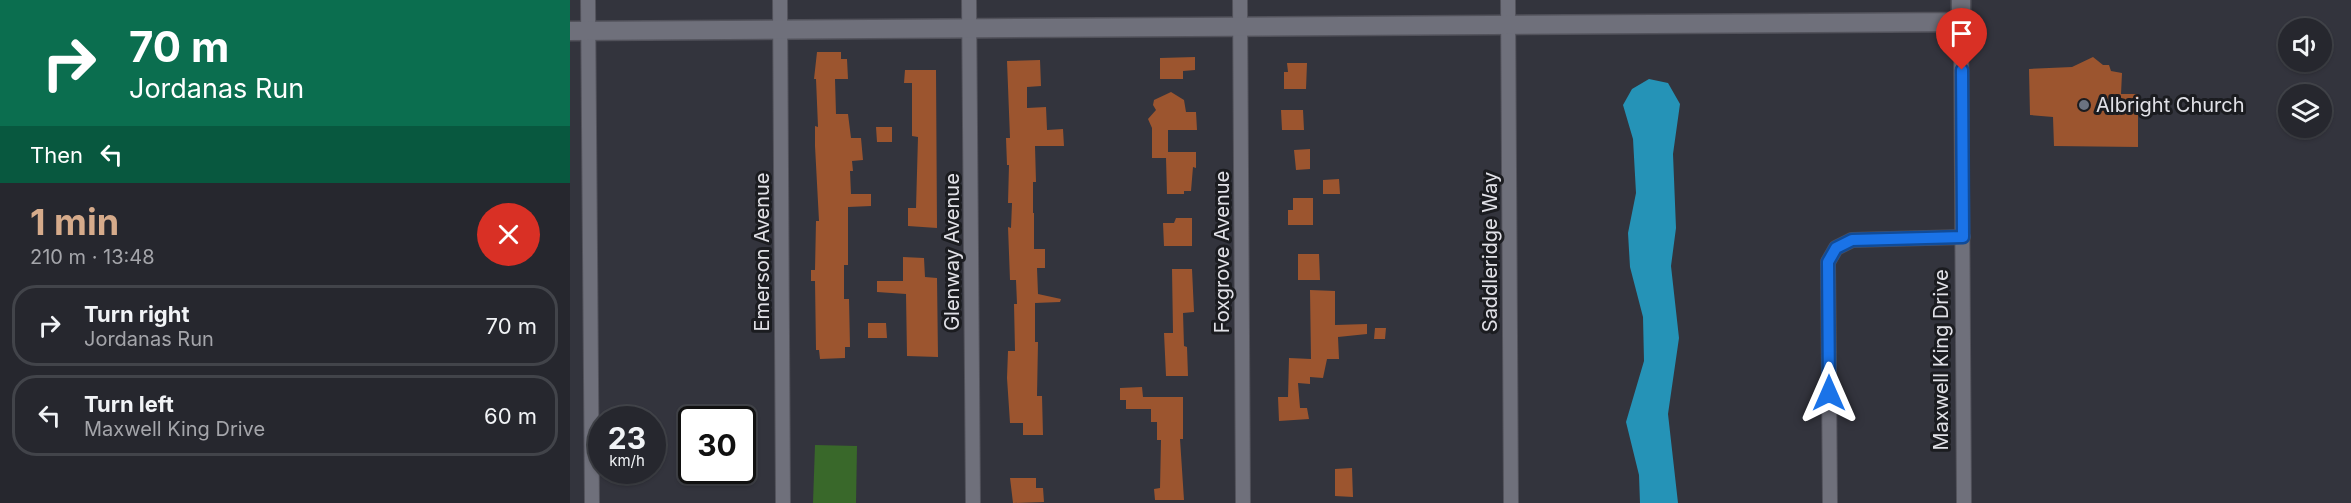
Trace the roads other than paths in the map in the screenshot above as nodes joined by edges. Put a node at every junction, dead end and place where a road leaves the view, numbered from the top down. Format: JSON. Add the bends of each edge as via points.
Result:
{"nodes":[{"id":1,"x":588,"y":0,"type":"edge"},
{"id":2,"x":780,"y":0,"type":"edge"},
{"id":3,"x":969,"y":0,"type":"edge"},
{"id":4,"x":1240,"y":0,"type":"edge"},
{"id":5,"x":1508,"y":0,"type":"edge"},
{"id":6,"x":1961,"y":0,"type":"edge"},
{"id":7,"x":1961,"y":22,"type":"junction"},
{"id":8,"x":1240,"y":26,"type":"junction"},
{"id":9,"x":1508,"y":26,"type":"junction"},
{"id":10,"x":970,"y":28,"type":"junction"},
{"id":11,"x":780,"y":30,"type":"junction"},
{"id":12,"x":570,"y":31,"type":"edge"},
{"id":13,"x":589,"y":31,"type":"junction"},
{"id":14,"x":1963,"y":237,"type":"junction"},
{"id":15,"x":592,"y":503,"type":"edge"},
{"id":16,"x":783,"y":503,"type":"edge"},
{"id":17,"x":973,"y":503,"type":"edge"},
{"id":18,"x":1244,"y":503,"type":"edge"},
{"id":19,"x":1511,"y":503,"type":"edge"},
{"id":20,"x":1830,"y":503,"type":"edge"},
{"id":21,"x":1964,"y":503,"type":"edge"}],
"edges":[{"from":1,"to":13,"type":"street"},
{"from":2,"to":11,"type":"street","name":"Emerson Avenue"},
{"from":3,"to":10,"type":"street","name":"Glenway Avenue"},
{"from":4,"to":8,"type":"street","name":"Foxgrove Avenue"},
{"from":5,"to":9,"type":"street","name":"Saddleridge Way"},
{"from":6,"to":7,"type":"street","name":"Maxwell King Drive"},
{"from":7,"to":9,"type":"street"},
{"from":7,"to":14,"type":"street","name":"Maxwell King Drive"},
{"from":8,"to":9,"type":"street"},
{"from":8,"to":10,"type":"street"},
{"from":8,"to":18,"type":"street","name":"Foxgrove Avenue"},
{"from":9,"to":19,"type":"street","name":"Saddleridge Way"},
{"from":10,"to":11,"type":"street"},
{"from":10,"to":17,"type":"street","name":"Glenway Avenue"},
{"from":11,"to":13,"type":"street"},
{"from":11,"to":16,"type":"street","name":"Emerson Avenue"},
{"from":12,"to":13,"type":"street"},
{"from":13,"to":15,"type":"street"},
{"from":14,"to":20,"type":"street","via":[[1852,240],[1836,248],[1828,262]]},
{"from":14,"to":21,"type":"street","name":"Maxwell King Drive"}]}
